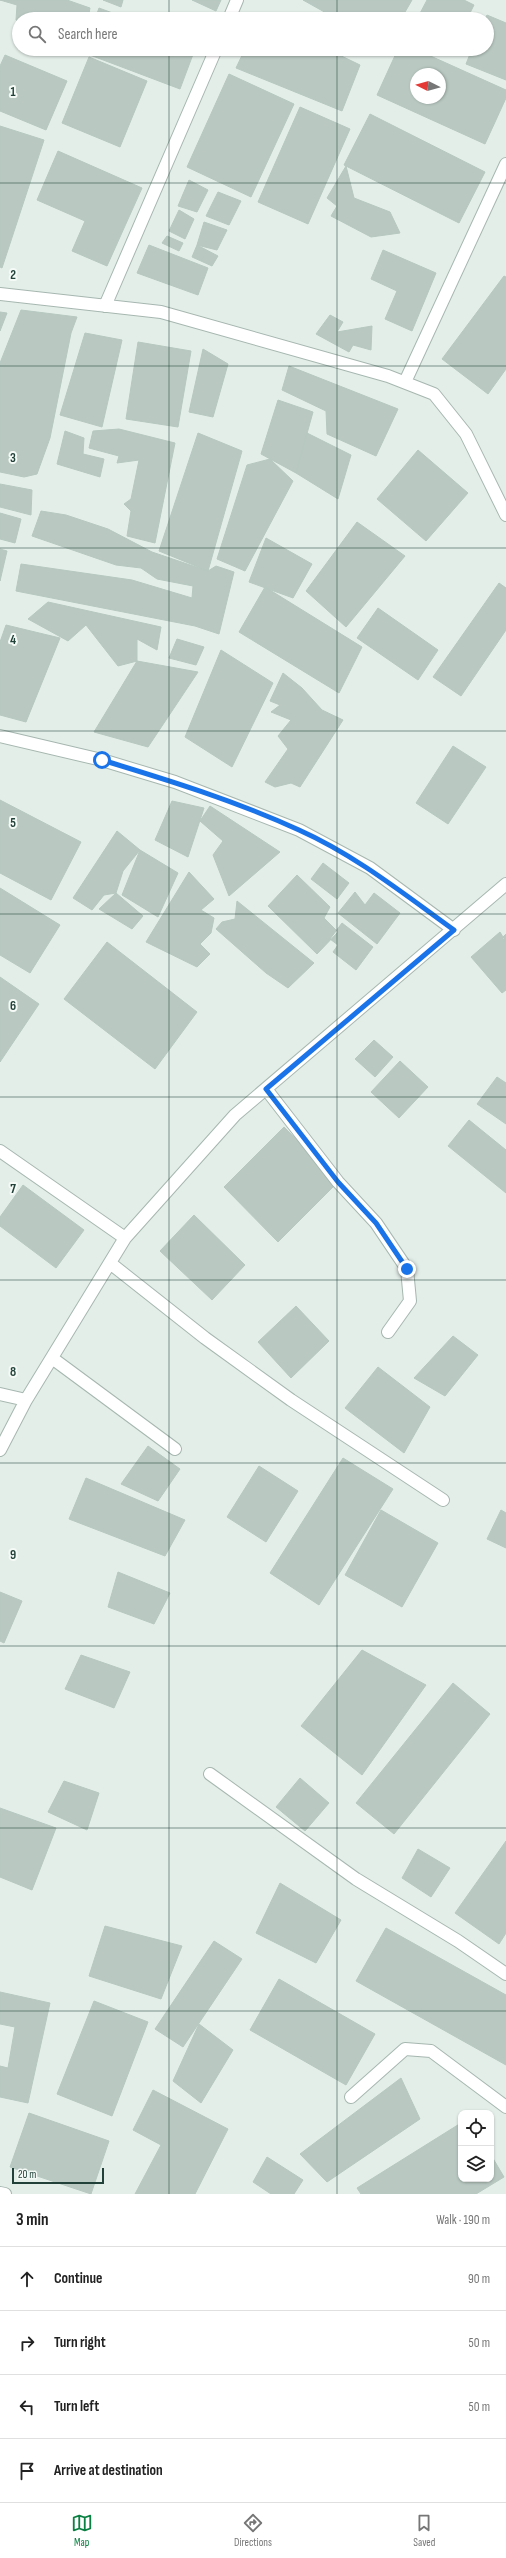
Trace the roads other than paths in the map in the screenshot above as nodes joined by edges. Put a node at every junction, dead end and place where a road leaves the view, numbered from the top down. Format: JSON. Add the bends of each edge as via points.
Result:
{"nodes":[{"id":1,"x":237,"y":0,"type":"edge"},
{"id":2,"x":232,"y":12,"type":"edge"},
{"id":3,"x":213,"y":56,"type":"edge"},
{"id":4,"x":506,"y":164,"type":"edge"},
{"id":5,"x":0,"y":294,"type":"edge"},
{"id":6,"x":105,"y":306,"type":"junction"},
{"id":7,"x":405,"y":382,"type":"junction"},
{"id":8,"x":506,"y":515,"type":"edge"},
{"id":9,"x":0,"y":736,"type":"edge"},
{"id":10,"x":506,"y":884,"type":"edge"},
{"id":11,"x":454,"y":930,"type":"junction"},
{"id":12,"x":266,"y":1089,"type":"junction"},
{"id":13,"x":0,"y":1151,"type":"edge"},
{"id":14,"x":125,"y":1238,"type":"junction"},
{"id":15,"x":110,"y":1263,"type":"junction"},
{"id":16,"x":388,"y":1332,"type":"dead end"},
{"id":17,"x":52,"y":1358,"type":"junction"},
{"id":18,"x":0,"y":1394,"type":"edge"},
{"id":19,"x":26,"y":1400,"type":"junction"},
{"id":20,"x":175,"y":1449,"type":"dead end"},
{"id":21,"x":0,"y":1450,"type":"edge"},
{"id":22,"x":444,"y":1500,"type":"dead end"},
{"id":23,"x":210,"y":1774,"type":"dead end"},
{"id":24,"x":506,"y":1974,"type":"edge"},
{"id":25,"x":351,"y":2097,"type":"dead end"},
{"id":26,"x":506,"y":2107,"type":"edge"},
{"id":27,"x":0,"y":2193,"type":"edge"},
{"id":28,"x":5,"y":2194,"type":"edge"}],
"edges":[{"from":1,"to":2,"type":"street"},
{"from":3,"to":6,"type":"street"},
{"from":4,"to":7,"type":"street"},
{"from":5,"to":6,"type":"street"},
{"from":6,"to":7,"type":"street","via":[[161,312]]},
{"from":7,"to":8,"type":"street","via":[[434,394],[466,434]]},
{"from":9,"to":11,"type":"street","via":[[102,760],[175,782],[299,830],[370,868]]},
{"from":10,"to":11,"type":"street"},
{"from":11,"to":12,"type":"street"},
{"from":12,"to":14,"type":"street","via":[[235,1115]]},
{"from":12,"to":16,"type":"street","via":[[338,1182],[376,1223],[407,1269],[410,1301]]},
{"from":13,"to":14,"type":"street"},
{"from":14,"to":15,"type":"street"},
{"from":15,"to":17,"type":"street"},
{"from":15,"to":22,"type":"street","via":[[205,1338],[291,1400]]},
{"from":17,"to":19,"type":"street"},
{"from":17,"to":20,"type":"street"},
{"from":18,"to":19,"type":"street"},
{"from":19,"to":21,"type":"street"},
{"from":23,"to":24,"type":"street","via":[[356,1879],[458,1941]]},
{"from":25,"to":26,"type":"street","via":[[405,2049],[425,2050],[431,2051]]},
{"from":27,"to":28,"type":"street"}]}
